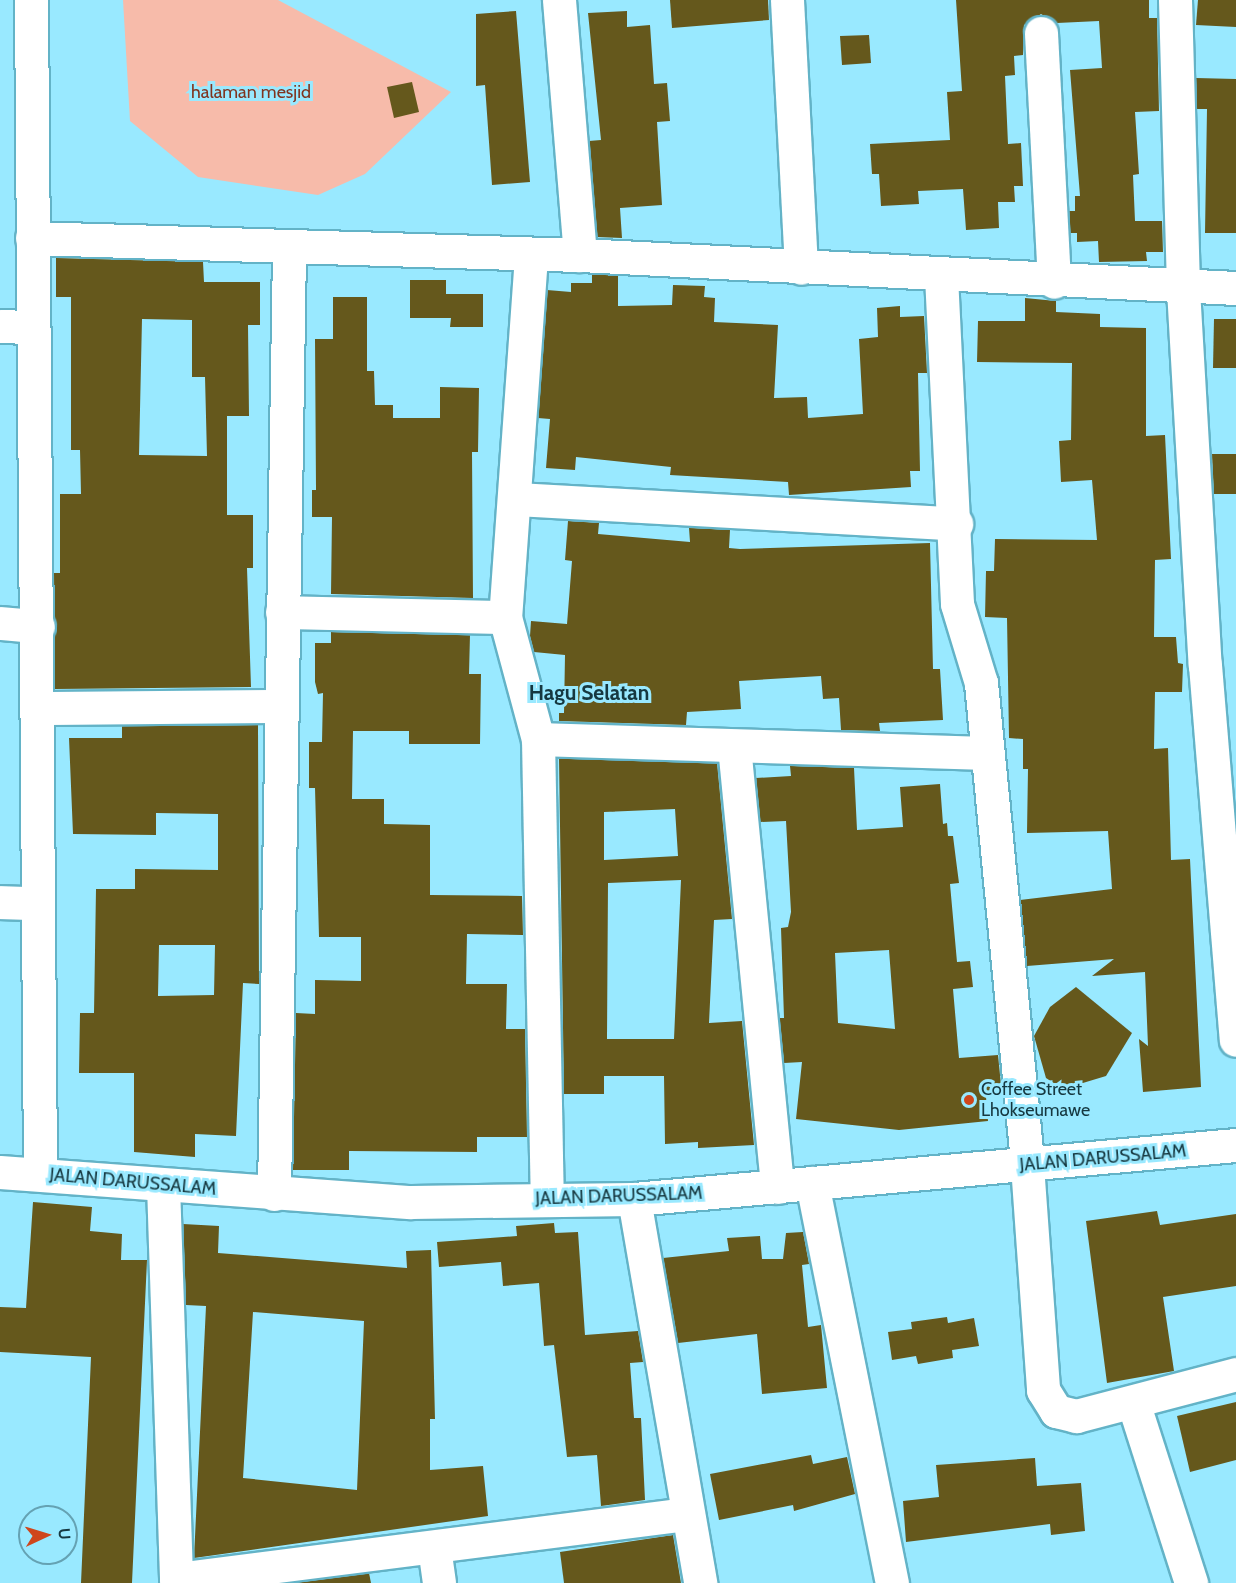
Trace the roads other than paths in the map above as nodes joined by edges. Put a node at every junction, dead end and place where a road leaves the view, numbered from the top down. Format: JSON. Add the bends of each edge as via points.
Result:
{"nodes":[{"id":1,"x":31,"y":0,"type":"edge"},
{"id":2,"x":559,"y":0,"type":"edge"},
{"id":3,"x":787,"y":0,"type":"edge"},
{"id":4,"x":1175,"y":0,"type":"edge"},
{"id":5,"x":1041,"y":33,"type":"dead end"},
{"id":6,"x":32,"y":238,"type":"junction"},
{"id":7,"x":289,"y":247,"type":"junction"},
{"id":8,"x":580,"y":255,"type":"junction"},
{"id":9,"x":531,"y":256,"type":"junction"},
{"id":10,"x":801,"y":268,"type":"junction"},
{"id":11,"x":941,"y":276,"type":"junction"},
{"id":12,"x":1054,"y":282,"type":"junction"},
{"id":13,"x":1183,"y":288,"type":"junction"},
{"id":14,"x":1236,"y":288,"type":"edge"},
{"id":15,"x":0,"y":326,"type":"edge"},
{"id":16,"x":33,"y":327,"type":"junction"},
{"id":17,"x":515,"y":499,"type":"junction"},
{"id":18,"x":956,"y":524,"type":"junction"},
{"id":19,"x":282,"y":612,"type":"junction"},
{"id":20,"x":505,"y":617,"type":"junction"},
{"id":21,"x":0,"y":623,"type":"edge"},
{"id":22,"x":38,"y":626,"type":"junction"},
{"id":23,"x":280,"y":706,"type":"junction"},
{"id":24,"x":38,"y":708,"type":"junction"},
{"id":25,"x":538,"y":739,"type":"junction"},
{"id":26,"x":734,"y":746,"type":"junction"},
{"id":27,"x":986,"y":753,"type":"junction"},
{"id":28,"x":0,"y":902,"type":"edge"},
{"id":29,"x":37,"y":903,"type":"junction"},
{"id":30,"x":1236,"y":1040,"type":"edge"},
{"id":31,"x":1236,"y":1145,"type":"edge"},
{"id":32,"x":1027,"y":1165,"type":"junction"},
{"id":33,"x":0,"y":1172,"type":"edge"},
{"id":34,"x":40,"y":1174,"type":"junction"},
{"id":35,"x":812,"y":1183,"type":"junction"},
{"id":36,"x":163,"y":1185,"type":"junction"},
{"id":37,"x":777,"y":1187,"type":"junction"},
{"id":38,"x":274,"y":1194,"type":"junction"},
{"id":39,"x":547,"y":1199,"type":"junction"},
{"id":40,"x":634,"y":1199,"type":"junction"},
{"id":41,"x":1236,"y":1374,"type":"edge"},
{"id":42,"x":1133,"y":1401,"type":"junction"},
{"id":43,"x":686,"y":1514,"type":"junction"},
{"id":44,"x":434,"y":1547,"type":"junction"},
{"id":45,"x":176,"y":1581,"type":"edge"},
{"id":46,"x":438,"y":1583,"type":"edge"},
{"id":47,"x":700,"y":1583,"type":"edge"},
{"id":48,"x":892,"y":1583,"type":"edge"},
{"id":49,"x":1191,"y":1583,"type":"edge"}],
"edges":[{"from":1,"to":6,"type":"street"},
{"from":2,"to":8,"type":"street"},
{"from":3,"to":10,"type":"street"},
{"from":4,"to":13,"type":"street"},
{"from":5,"to":12,"type":"street"},
{"from":6,"to":7,"type":"street"},
{"from":6,"to":16,"type":"street"},
{"from":7,"to":9,"type":"street"},
{"from":7,"to":19,"type":"street"},
{"from":8,"to":9,"type":"street"},
{"from":8,"to":10,"type":"street"},
{"from":9,"to":17,"type":"street"},
{"from":10,"to":11,"type":"street"},
{"from":11,"to":12,"type":"street"},
{"from":11,"to":18,"type":"street"},
{"from":12,"to":13,"type":"street"},
{"from":13,"to":14,"type":"street"},
{"from":13,"to":30,"type":"street","via":[[1204,665]]},
{"from":15,"to":16,"type":"street"},
{"from":16,"to":22,"type":"street"},
{"from":17,"to":18,"type":"street"},
{"from":17,"to":20,"type":"street"},
{"from":18,"to":27,"type":"street","via":[[957,604],[981,683]]},
{"from":19,"to":20,"type":"street"},
{"from":19,"to":23,"type":"street"},
{"from":20,"to":25,"type":"street"},
{"from":21,"to":22,"type":"street"},
{"from":22,"to":24,"type":"street"},
{"from":23,"to":24,"type":"street"},
{"from":23,"to":38,"type":"street"},
{"from":24,"to":29,"type":"street"},
{"from":25,"to":26,"type":"street"},
{"from":25,"to":39,"type":"street"},
{"from":26,"to":27,"type":"street"},
{"from":26,"to":37,"type":"street"},
{"from":27,"to":32,"type":"street"},
{"from":28,"to":29,"type":"street"},
{"from":29,"to":34,"type":"street"},
{"from":31,"to":32,"type":"street","name":"JALAN DARUSSALAM"},
{"from":32,"to":35,"type":"street","name":"JALAN DARUSSALAM"},
{"from":32,"to":42,"type":"street","via":[[1043,1390],[1056,1411],[1076,1416]]},
{"from":33,"to":34,"type":"street","name":"JALAN DARUSSALAM"},
{"from":34,"to":36,"type":"street","name":"JALAN DARUSSALAM"},
{"from":35,"to":37,"type":"street","name":"JALAN DARUSSALAM"},
{"from":35,"to":48,"type":"street"},
{"from":36,"to":38,"type":"street","name":"JALAN DARUSSALAM"},
{"from":36,"to":45,"type":"street"},
{"from":37,"to":40,"type":"street","name":"JALAN DARUSSALAM"},
{"from":38,"to":39,"type":"street","name":"JALAN DARUSSALAM","via":[[411,1202]]},
{"from":39,"to":40,"type":"street","name":"JALAN DARUSSALAM"},
{"from":40,"to":43,"type":"street"},
{"from":41,"to":42,"type":"street"},
{"from":42,"to":49,"type":"street"},
{"from":43,"to":44,"type":"street"},
{"from":43,"to":47,"type":"street"},
{"from":44,"to":45,"type":"street"},
{"from":44,"to":46,"type":"street"}]}
